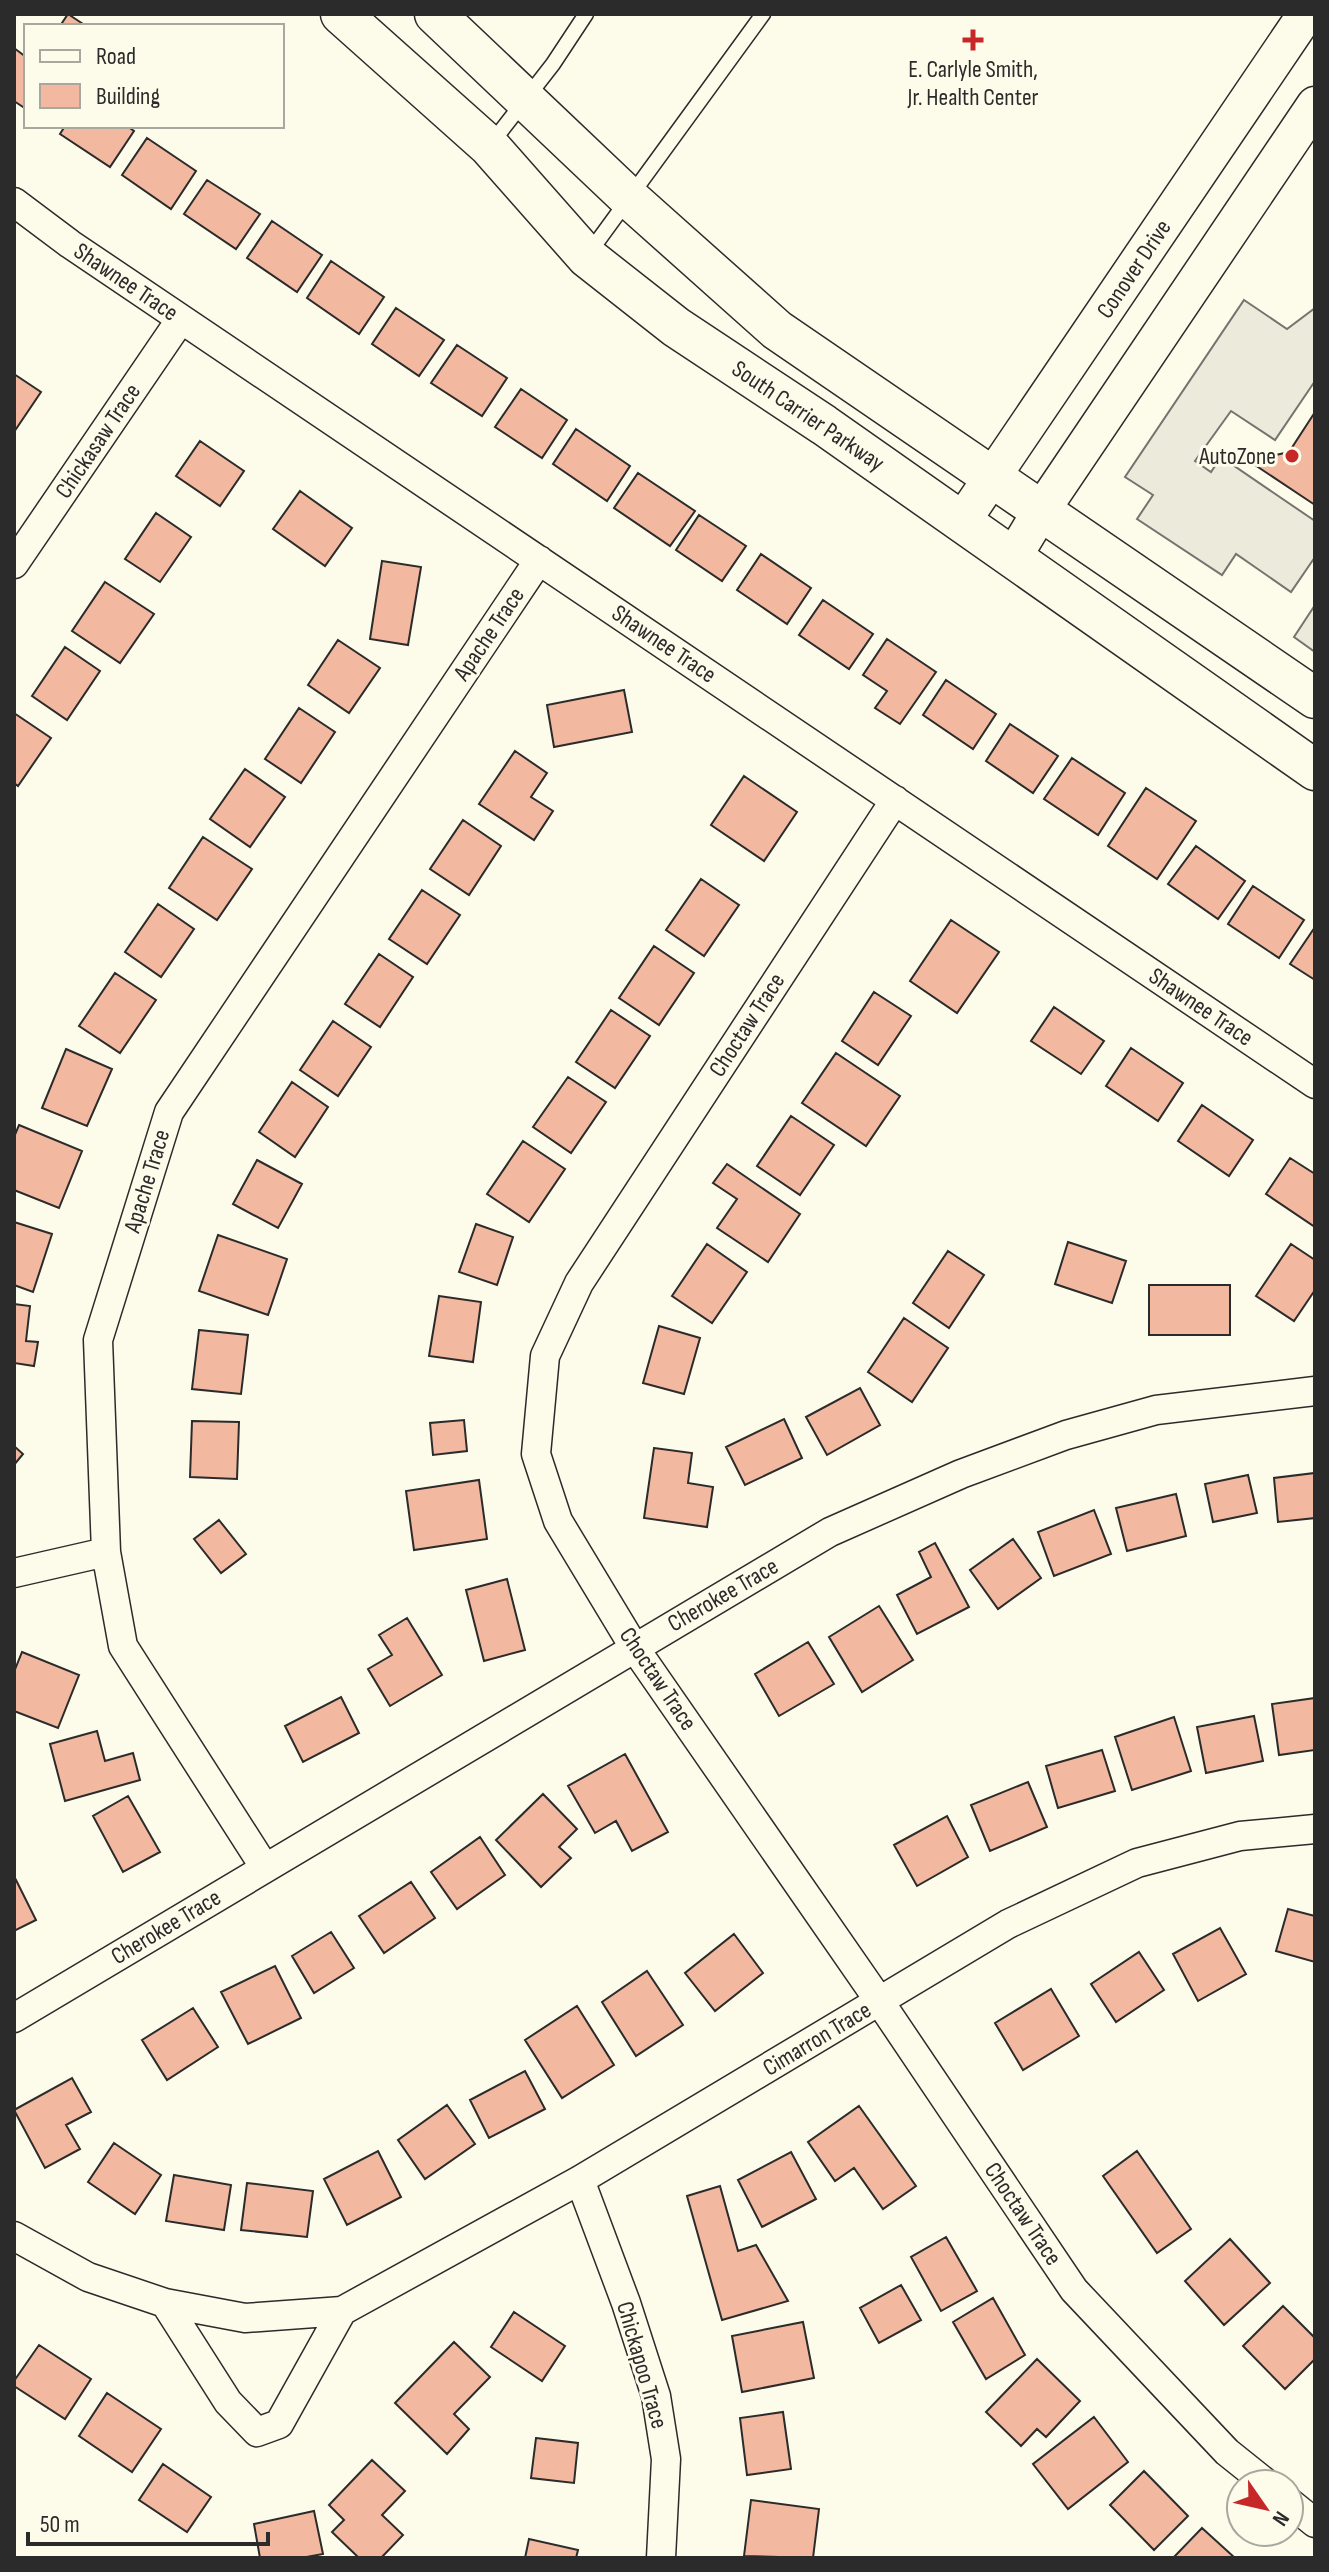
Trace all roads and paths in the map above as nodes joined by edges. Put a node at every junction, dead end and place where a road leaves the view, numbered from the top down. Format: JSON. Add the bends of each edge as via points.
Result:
{"nodes":[{"id":1,"x":341,"y":14,"type":"edge"},
{"id":2,"x":435,"y":14,"type":"edge"},
{"id":3,"x":586,"y":14,"type":"edge"},
{"id":4,"x":763,"y":14,"type":"edge"},
{"id":5,"x":1306,"y":14,"type":"edge"},
{"id":6,"x":524,"y":100,"type":"junction"},
{"id":7,"x":1315,"y":105,"type":"edge"},
{"id":8,"x":489,"y":146,"type":"junction"},
{"id":9,"x":629,"y":198,"type":"junction"},
{"id":10,"x":14,"y":202,"type":"edge"},
{"id":11,"x":587,"y":257,"type":"junction"},
{"id":12,"x":181,"y":319,"type":"junction"},
{"id":13,"x":992,"y":478,"type":"junction"},
{"id":14,"x":1041,"y":511,"type":"junction"},
{"id":15,"x":961,"y":523,"type":"junction"},
{"id":16,"x":1012,"y":559,"type":"junction"},
{"id":17,"x":539,"y":560,"type":"junction"},
{"id":18,"x":14,"y":564,"type":"edge"},
{"id":19,"x":1315,"y":698,"type":"edge"},
{"id":20,"x":1315,"y":770,"type":"edge"},
{"id":21,"x":895,"y":800,"type":"junction"},
{"id":22,"x":1315,"y":1084,"type":"edge"},
{"id":23,"x":1315,"y":1391,"type":"edge"},
{"id":24,"x":106,"y":1552,"type":"junction"},
{"id":25,"x":14,"y":1573,"type":"edge"},
{"id":26,"x":634,"y":1647,"type":"junction"},
{"id":27,"x":1315,"y":1829,"type":"edge"},
{"id":28,"x":265,"y":1868,"type":"junction"},
{"id":29,"x":880,"y":2002,"type":"junction"},
{"id":30,"x":14,"y":2018,"type":"edge"},
{"id":31,"x":580,"y":2180,"type":"junction"},
{"id":32,"x":14,"y":2236,"type":"edge"},
{"id":33,"x":165,"y":2303,"type":"junction"},
{"id":34,"x":342,"y":2311,"type":"junction"},
{"id":35,"x":1247,"y":2468,"type":"edge"},
{"id":36,"x":661,"y":2558,"type":"edge"}],
"edges":[{"from":1,"to":8,"type":"main road","name":"South Carrier Parkway"},
{"from":2,"to":6,"type":"main road"},
{"from":3,"to":6,"type":"lane"},
{"from":4,"to":9,"type":"lane"},
{"from":5,"to":13,"type":"street","name":"Conover Drive"},
{"from":6,"to":8,"type":"lane"},
{"from":6,"to":9,"type":"main road"},
{"from":7,"to":14,"type":"street"},
{"from":8,"to":11,"type":"main road","name":"South Carrier Parkway"},
{"from":9,"to":11,"type":"lane"},
{"from":9,"to":13,"type":"main road","via":[[777,330]]},
{"from":10,"to":12,"type":"street","name":"Shawnee Trace"},
{"from":11,"to":15,"type":"main road","name":"South Carrier Parkway","via":[[676,327]]},
{"from":12,"to":17,"type":"street","name":"Shawnee Trace"},
{"from":12,"to":18,"type":"street","name":"Chickasaw Trace"},
{"from":13,"to":14,"type":"main road"},
{"from":13,"to":15,"type":"street","name":"Conover Drive"},
{"from":14,"to":16,"type":"street"},
{"from":14,"to":19,"type":"main road"},
{"from":15,"to":16,"type":"main road","name":"South Carrier Parkway"},
{"from":16,"to":20,"type":"main road","name":"South Carrier Parkway"},
{"from":17,"to":21,"type":"street","name":"Shawnee Trace"},
{"from":17,"to":24,"type":"street","name":"Apache Trace","via":[[169,1112],[98,1340]]},
{"from":21,"to":22,"type":"street","name":"Shawnee Trace"},
{"from":21,"to":26,"type":"street","name":"Choctaw Trace","via":[[579,1283],[545,1356],[536,1454],[558,1521]]},
{"from":23,"to":26,"type":"street","name":"Cherokee Trace","via":[[1156,1410],[1066,1435],[961,1474],[830,1532]]},
{"from":24,"to":25,"type":"street"},
{"from":24,"to":28,"type":"street","name":"Apache Trace","via":[[123,1646]]},
{"from":26,"to":28,"type":"street","name":"Cherokee Trace"},
{"from":26,"to":29,"type":"street","name":"Choctaw Trace"},
{"from":27,"to":29,"type":"street","name":"Cimarron Trace","via":[[1240,1836],[1137,1863],[1008,1924]]},
{"from":28,"to":30,"type":"street","name":"Cherokee Trace"},
{"from":29,"to":31,"type":"street","name":"Cimarron Trace"},
{"from":29,"to":35,"type":"street","name":"Choctaw Trace","via":[[1074,2290]]},
{"from":31,"to":34,"type":"street","name":"Cimarron Trace"},
{"from":31,"to":36,"type":"street","name":"Chickapoo Trace","via":[[656,2396],[666,2459]]},
{"from":32,"to":33,"type":"street","name":"Cimarron Trace","via":[[88,2277]]},
{"from":33,"to":34,"type":"street","name":"Cimarron Trace","via":[[245,2318]]},
{"from":33,"to":34,"type":"street","via":[[228,2402],[257,2432],[279,2424]]}]}
